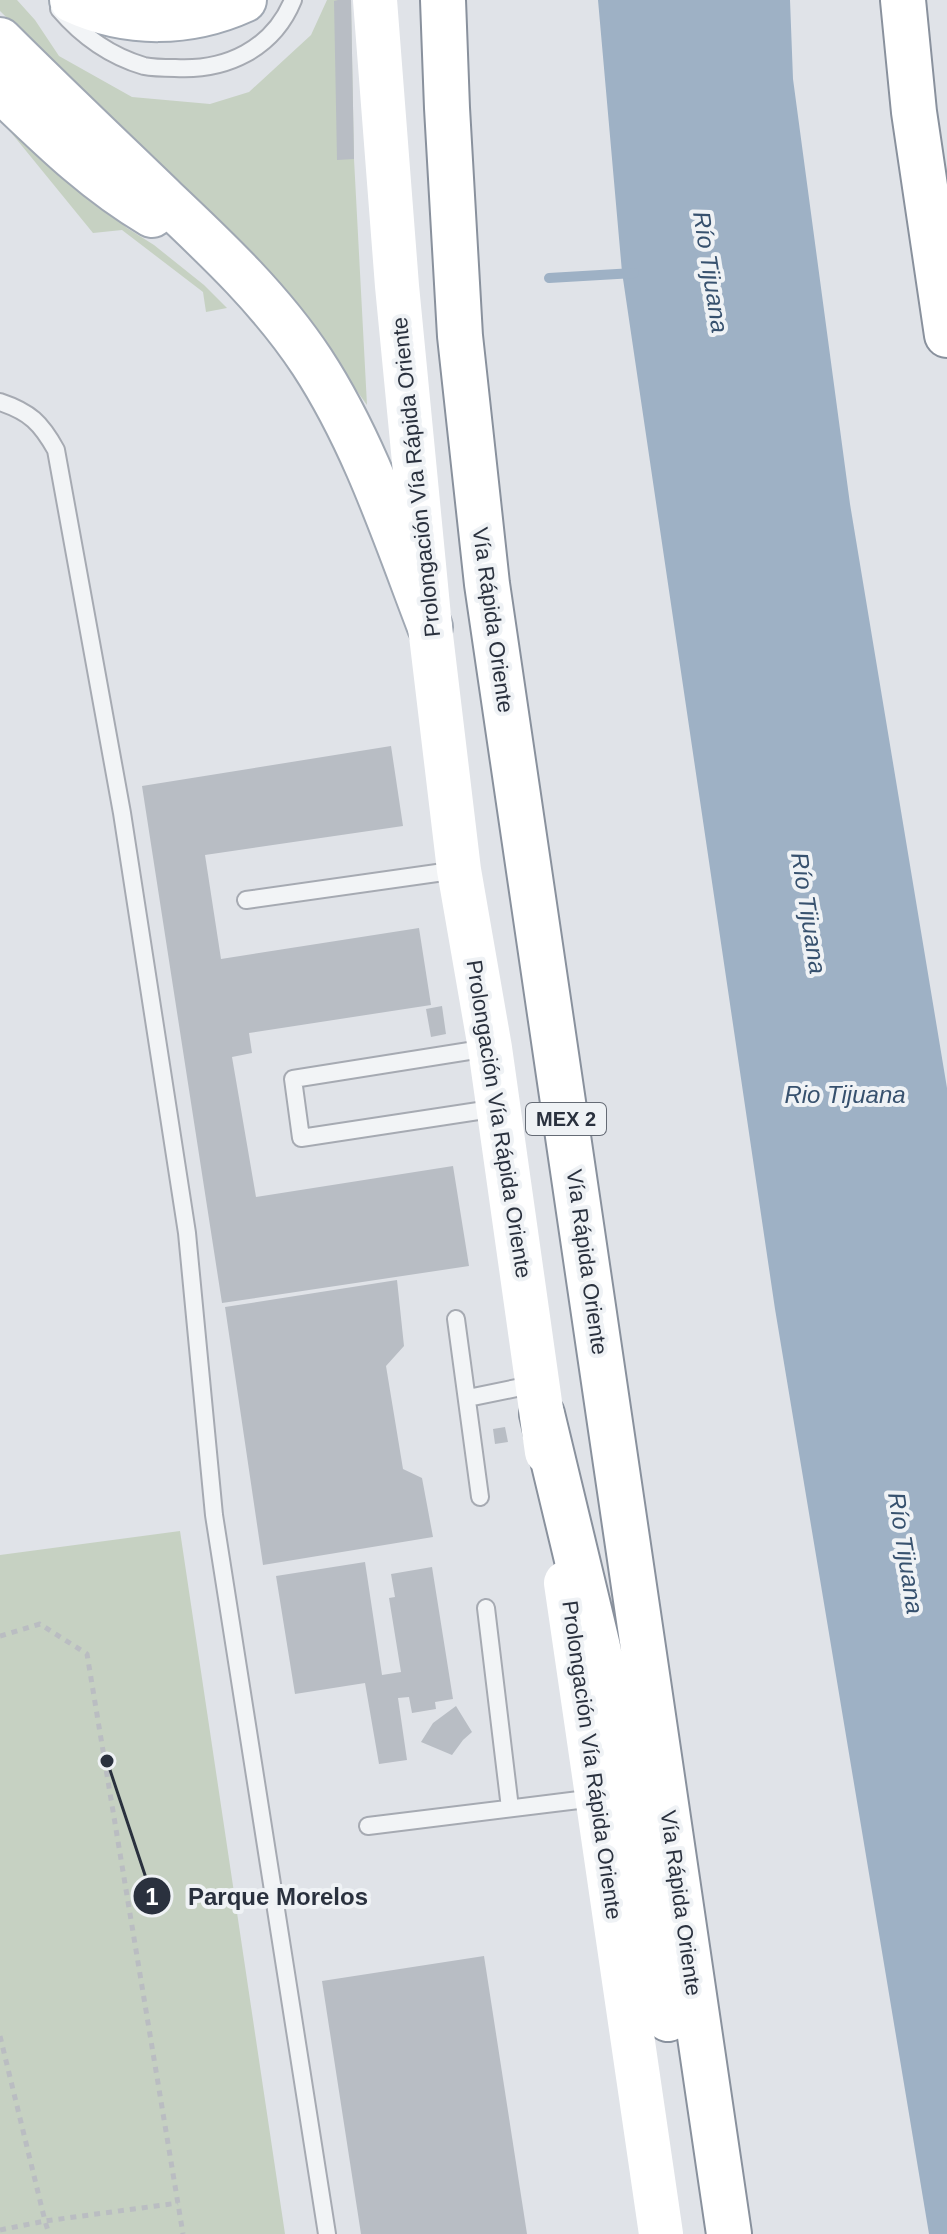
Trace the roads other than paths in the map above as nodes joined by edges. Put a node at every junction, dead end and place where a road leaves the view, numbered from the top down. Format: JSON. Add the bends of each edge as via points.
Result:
{"nodes":[{"id":1,"x":52,"y":0,"type":"edge"},
{"id":2,"x":72,"y":0,"type":"edge"},
{"id":3,"x":244,"y":0,"type":"edge"},
{"id":4,"x":293,"y":0,"type":"edge"},
{"id":5,"x":375,"y":0,"type":"edge"},
{"id":6,"x":443,"y":0,"type":"edge"},
{"id":7,"x":903,"y":0,"type":"edge"},
{"id":8,"x":0,"y":40,"type":"edge"},
{"id":9,"x":0,"y":89,"type":"edge"},
{"id":10,"x":224,"y":257,"type":"junction"},
{"id":11,"x":947,"y":335,"type":"edge"},
{"id":12,"x":0,"y":402,"type":"edge"},
{"id":13,"x":430,"y":627,"type":"junction"},
{"id":14,"x":459,"y":870,"type":"junction"},
{"id":15,"x":246,"y":900,"type":"dead end"},
{"id":16,"x":490,"y":1048,"type":"junction"},
{"id":17,"x":498,"y":1108,"type":"junction"},
{"id":18,"x":456,"y":1319,"type":"dead end"},
{"id":19,"x":468,"y":1398,"type":"junction"},
{"id":20,"x":540,"y":1399,"type":"junction"},
{"id":21,"x":480,"y":1497,"type":"dead end"},
{"id":22,"x":486,"y":1608,"type":"dead end"},
{"id":23,"x":597,"y":1797,"type":"junction"},
{"id":24,"x":510,"y":1808,"type":"junction"},
{"id":25,"x":368,"y":1826,"type":"dead end"},
{"id":26,"x":327,"y":2234,"type":"edge"},
{"id":27,"x":661,"y":2234,"type":"edge"},
{"id":28,"x":719,"y":2234,"type":"edge"},
{"id":29,"x":729,"y":2234,"type":"edge"}],
"edges":[{"from":1,"to":4,"type":"lane","via":[[77,30],[118,56],[147,67],[191,69],[229,63],[263,43],[285,19]]},
{"from":2,"to":3,"type":"main road","via":[[110,15],[166,20],[222,10]]},
{"from":5,"to":13,"type":"main road","name":"Prolongación Vía Rápida Oriente"},
{"from":6,"to":29,"type":"main road","name":"Vía Rápida Oriente","number":"MEX 2","via":[[460,336],[487,584]]},
{"from":7,"to":11,"type":"main road"},
{"from":8,"to":10,"type":"main road"},
{"from":9,"to":10,"type":"main road","via":[[104,183]]},
{"from":10,"to":13,"type":"main road","via":[[310,359],[342,412],[372,474]]},
{"from":12,"to":26,"type":"lane","via":[[28,413],[56,450],[122,813],[187,1233],[214,1515]]},
{"from":13,"to":14,"type":"main road","name":"Prolongación Vía Rápida Oriente"},
{"from":14,"to":15,"type":"lane"},
{"from":14,"to":16,"type":"main road","name":"Prolongación Vía Rápida Oriente"},
{"from":16,"to":17,"type":"main road","name":"Prolongación Vía Rápida Oriente"},
{"from":16,"to":17,"type":"lane","via":[[293,1079],[301,1138]]},
{"from":17,"to":20,"type":"main road","name":"Prolongación Vía Rápida Oriente"},
{"from":18,"to":19,"type":"lane"},
{"from":19,"to":20,"type":"lane"},
{"from":19,"to":21,"type":"lane"},
{"from":20,"to":23,"type":"main road","name":"Prolongación Vía Rápida Oriente"},
{"from":20,"to":28,"type":"main road","via":[[624,1771],[686,2117]]},
{"from":22,"to":24,"type":"lane"},
{"from":23,"to":24,"type":"lane"},
{"from":23,"to":27,"type":"main road","name":"Prolongación Vía Rápida Oriente"},
{"from":24,"to":25,"type":"lane"}]}
